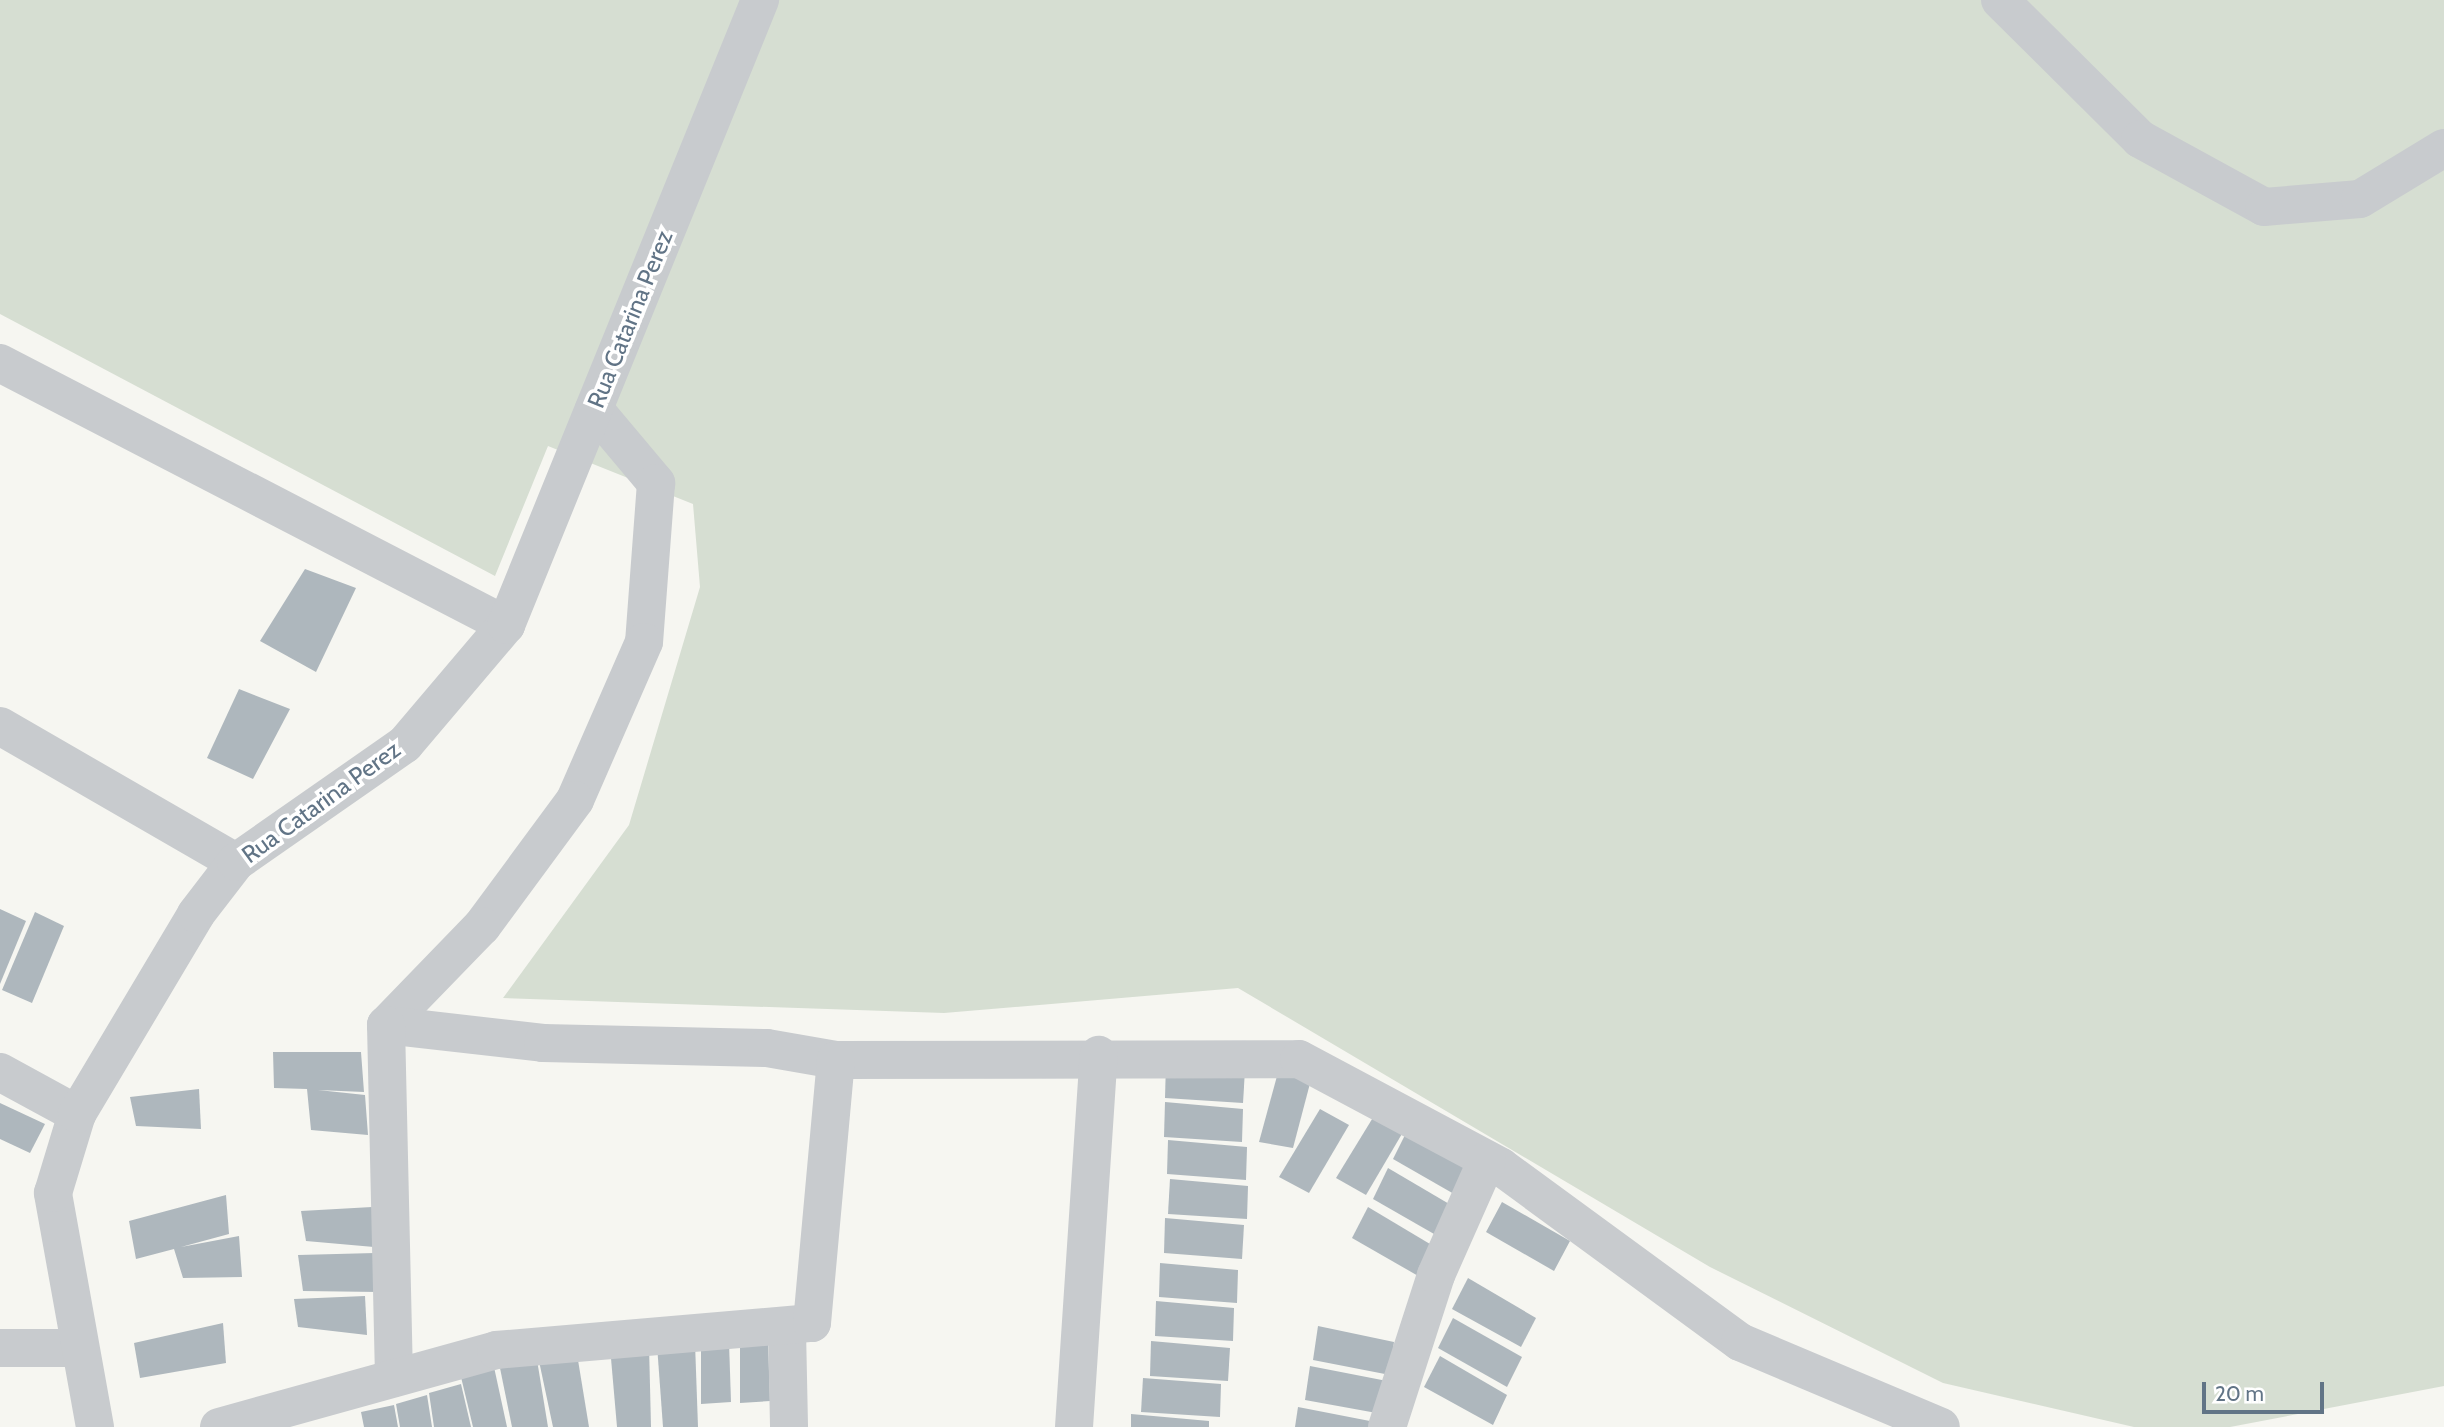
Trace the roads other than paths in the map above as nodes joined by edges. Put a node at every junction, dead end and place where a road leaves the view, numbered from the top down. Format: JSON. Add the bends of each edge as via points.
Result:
{"nodes":[{"id":1,"x":760,"y":0,"type":"edge"},
{"id":2,"x":2000,"y":0,"type":"edge"},
{"id":3,"x":2444,"y":148,"type":"edge"},
{"id":4,"x":0,"y":363,"type":"edge"},
{"id":5,"x":594,"y":409,"type":"junction"},
{"id":6,"x":506,"y":625,"type":"junction"},
{"id":7,"x":0,"y":726,"type":"edge"},
{"id":8,"x":236,"y":862,"type":"junction"},
{"id":9,"x":386,"y":1025,"type":"junction"},
{"id":10,"x":1100,"y":1055,"type":"junction"},
{"id":11,"x":836,"y":1060,"type":"junction"},
{"id":12,"x":0,"y":1072,"type":"edge"},
{"id":13,"x":77,"y":1114,"type":"junction"},
{"id":14,"x":1487,"y":1160,"type":"junction"},
{"id":15,"x":788,"y":1330,"type":"junction"},
{"id":16,"x":0,"y":1348,"type":"edge"},
{"id":17,"x":78,"y":1348,"type":"junction"},
{"id":18,"x":394,"y":1378,"type":"junction"},
{"id":19,"x":95,"y":1427,"type":"edge"},
{"id":20,"x":219,"y":1427,"type":"edge"},
{"id":21,"x":789,"y":1427,"type":"edge"},
{"id":22,"x":1074,"y":1427,"type":"edge"},
{"id":23,"x":1387,"y":1427,"type":"edge"},
{"id":24,"x":1941,"y":1427,"type":"edge"}],
"edges":[{"from":1,"to":5,"type":"street","name":"Rua Catarina Perez"},
{"from":2,"to":3,"type":"street","via":[[2140,139],[2264,207],[2360,199]]},
{"from":4,"to":6,"type":"street"},
{"from":5,"to":6,"type":"street","name":"Rua Catarina Perez"},
{"from":5,"to":9,"type":"street","via":[[656,483],[644,642],[575,800],[482,926]]},
{"from":6,"to":8,"type":"street","name":"Rua Catarina Perez","via":[[405,744]]},
{"from":7,"to":8,"type":"street"},
{"from":8,"to":13,"type":"street","name":"Rua Catarina Perez","via":[[196,914]]},
{"from":9,"to":11,"type":"street","via":[[543,1043],[766,1048]]},
{"from":9,"to":18,"type":"street"},
{"from":10,"to":11,"type":"street"},
{"from":10,"to":14,"type":"street","via":[[1299,1059]]},
{"from":10,"to":22,"type":"street"},
{"from":11,"to":15,"type":"street","via":[[812,1323]]},
{"from":12,"to":13,"type":"street"},
{"from":13,"to":17,"type":"street","name":"Rua Catarina Perez","via":[[53,1193]]},
{"from":14,"to":23,"type":"street","via":[[1436,1275]]},
{"from":14,"to":24,"type":"street","via":[[1740,1342]]},
{"from":15,"to":18,"type":"street","via":[[736,1328],[496,1350]]},
{"from":15,"to":21,"type":"street"},
{"from":16,"to":17,"type":"street"},
{"from":17,"to":19,"type":"street","name":"Rua Catarina Perez"},
{"from":18,"to":20,"type":"street"}]}
